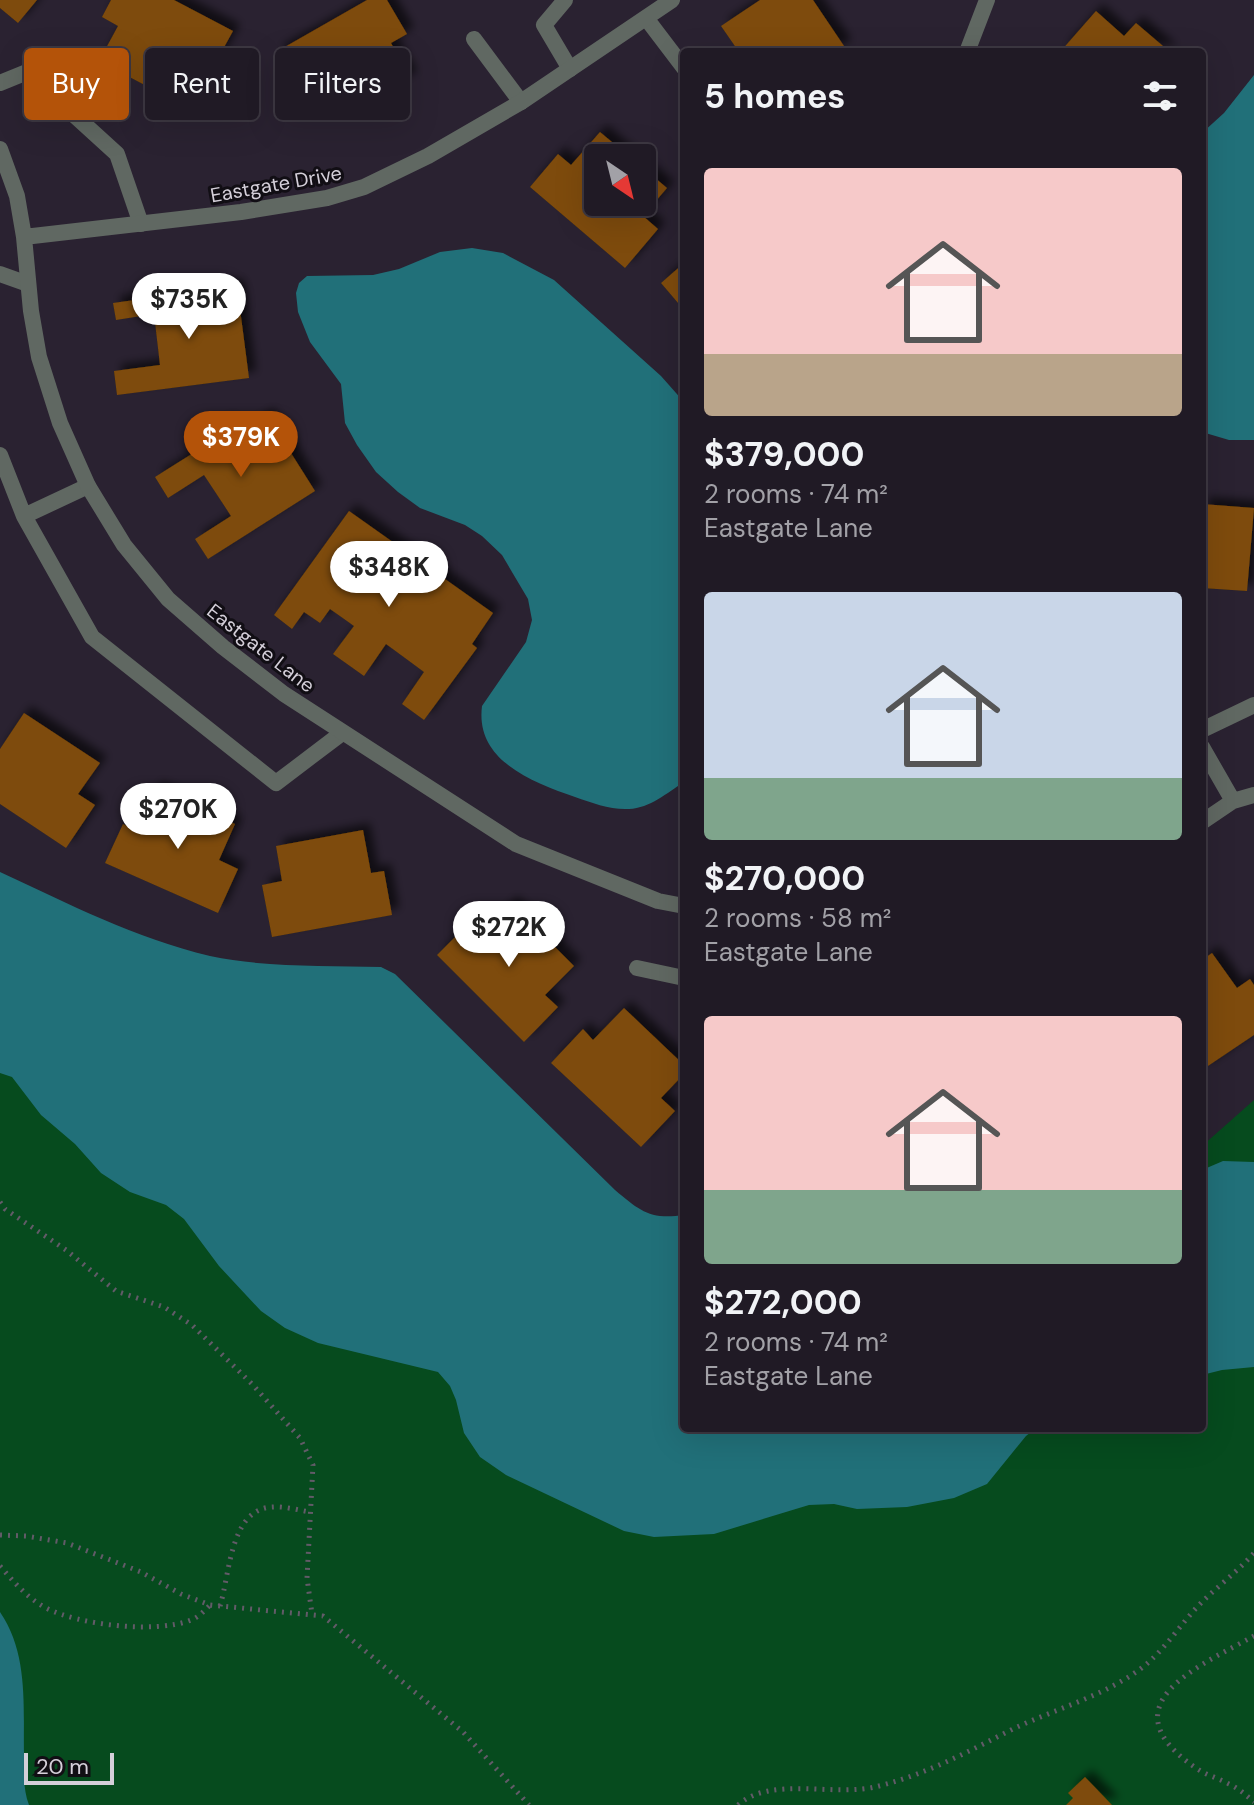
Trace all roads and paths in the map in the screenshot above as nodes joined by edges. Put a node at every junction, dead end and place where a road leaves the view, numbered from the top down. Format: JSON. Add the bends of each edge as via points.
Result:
{"nodes":[{"id":1,"x":565,"y":0,"type":"edge"},
{"id":2,"x":672,"y":0,"type":"edge"},
{"id":3,"x":987,"y":0,"type":"edge"},
{"id":4,"x":646,"y":18,"type":"junction"},
{"id":5,"x":474,"y":39,"type":"dead end"},
{"id":6,"x":969,"y":48,"type":"edge"},
{"id":7,"x":680,"y":63,"type":"edge"},
{"id":8,"x":570,"y":69,"type":"junction"},
{"id":9,"x":0,"y":83,"type":"edge"},
{"id":10,"x":521,"y":102,"type":"junction"},
{"id":11,"x":0,"y":149,"type":"edge"},
{"id":12,"x":141,"y":224,"type":"junction"},
{"id":13,"x":24,"y":237,"type":"junction"},
{"id":14,"x":0,"y":274,"type":"edge"},
{"id":15,"x":28,"y":284,"type":"junction"},
{"id":16,"x":0,"y":455,"type":"edge"},
{"id":17,"x":88,"y":486,"type":"junction"},
{"id":18,"x":24,"y":516,"type":"junction"},
{"id":19,"x":1254,"y":705,"type":"edge"},
{"id":20,"x":1206,"y":728,"type":"edge"},
{"id":21,"x":342,"y":733,"type":"junction"},
{"id":22,"x":1206,"y":754,"type":"edge"},
{"id":23,"x":1254,"y":795,"type":"edge"},
{"id":24,"x":1233,"y":801,"type":"junction"},
{"id":25,"x":1206,"y":819,"type":"edge"},
{"id":26,"x":680,"y":905,"type":"edge"},
{"id":27,"x":637,"y":968,"type":"dead end"},
{"id":28,"x":680,"y":977,"type":"edge"},
{"id":29,"x":0,"y":1202,"type":"edge"},
{"id":30,"x":310,"y":1512,"type":"junction"},
{"id":31,"x":0,"y":1535,"type":"edge"},
{"id":32,"x":1254,"y":1553,"type":"edge"},
{"id":33,"x":0,"y":1566,"type":"edge"},
{"id":34,"x":210,"y":1605,"type":"junction"},
{"id":35,"x":220,"y":1606,"type":"junction"},
{"id":36,"x":312,"y":1614,"type":"junction"},
{"id":37,"x":1254,"y":1636,"type":"edge"},
{"id":38,"x":1254,"y":1802,"type":"edge"},
{"id":39,"x":529,"y":1805,"type":"edge"},
{"id":40,"x":738,"y":1805,"type":"edge"}],
"edges":[{"from":1,"to":8,"type":"street","via":[[544,25]]},
{"from":2,"to":4,"type":"street","name":"Eastgate Drive"},
{"from":3,"to":6,"type":"street"},
{"from":4,"to":7,"type":"street"},
{"from":4,"to":8,"type":"street","name":"Eastgate Drive"},
{"from":5,"to":10,"type":"street"},
{"from":8,"to":10,"type":"street","name":"Eastgate Drive"},
{"from":9,"to":12,"type":"street","via":[[27,72],[117,154]]},
{"from":10,"to":12,"type":"street","name":"Eastgate Drive","via":[[364,187],[313,201]]},
{"from":11,"to":13,"type":"street","via":[[17,196]]},
{"from":12,"to":13,"type":"street","name":"Eastgate Drive"},
{"from":13,"to":15,"type":"street","name":"Eastgate Lane"},
{"from":14,"to":15,"type":"street"},
{"from":15,"to":17,"type":"street","name":"Eastgate Lane","via":[[39,357]]},
{"from":16,"to":18,"type":"street"},
{"from":17,"to":18,"type":"street"},
{"from":17,"to":21,"type":"street","name":"Eastgate Lane","via":[[124,545],[168,599],[260,675]]},
{"from":18,"to":21,"type":"street","via":[[92,637],[276,783]]},
{"from":19,"to":20,"type":"street"},
{"from":21,"to":26,"type":"street","name":"Eastgate Lane","via":[[516,844]]},
{"from":22,"to":24,"type":"street"},
{"from":23,"to":24,"type":"street"},
{"from":24,"to":25,"type":"street"},
{"from":27,"to":28,"type":"street"},
{"from":29,"to":30,"type":"path","via":[[116,1291],[164,1307],[212,1342],[300,1438],[313,1465]]},
{"from":30,"to":35,"type":"path","via":[[273,1507],[247,1518],[235,1538]]},
{"from":30,"to":36,"type":"path","via":[[307,1578]]},
{"from":31,"to":34,"type":"path","via":[[67,1543]]},
{"from":32,"to":40,"type":"path","via":[[1155,1657],[1100,1693],[912,1777],[853,1792],[768,1789]]},
{"from":33,"to":34,"type":"path","via":[[44,1607],[85,1622],[127,1626],[190,1621]]},
{"from":34,"to":35,"type":"path"},
{"from":35,"to":36,"type":"path"},
{"from":36,"to":39,"type":"path","via":[[323,1616],[421,1695]]},
{"from":37,"to":38,"type":"path","via":[[1186,1673],[1165,1696],[1157,1720],[1173,1750]]}]}
